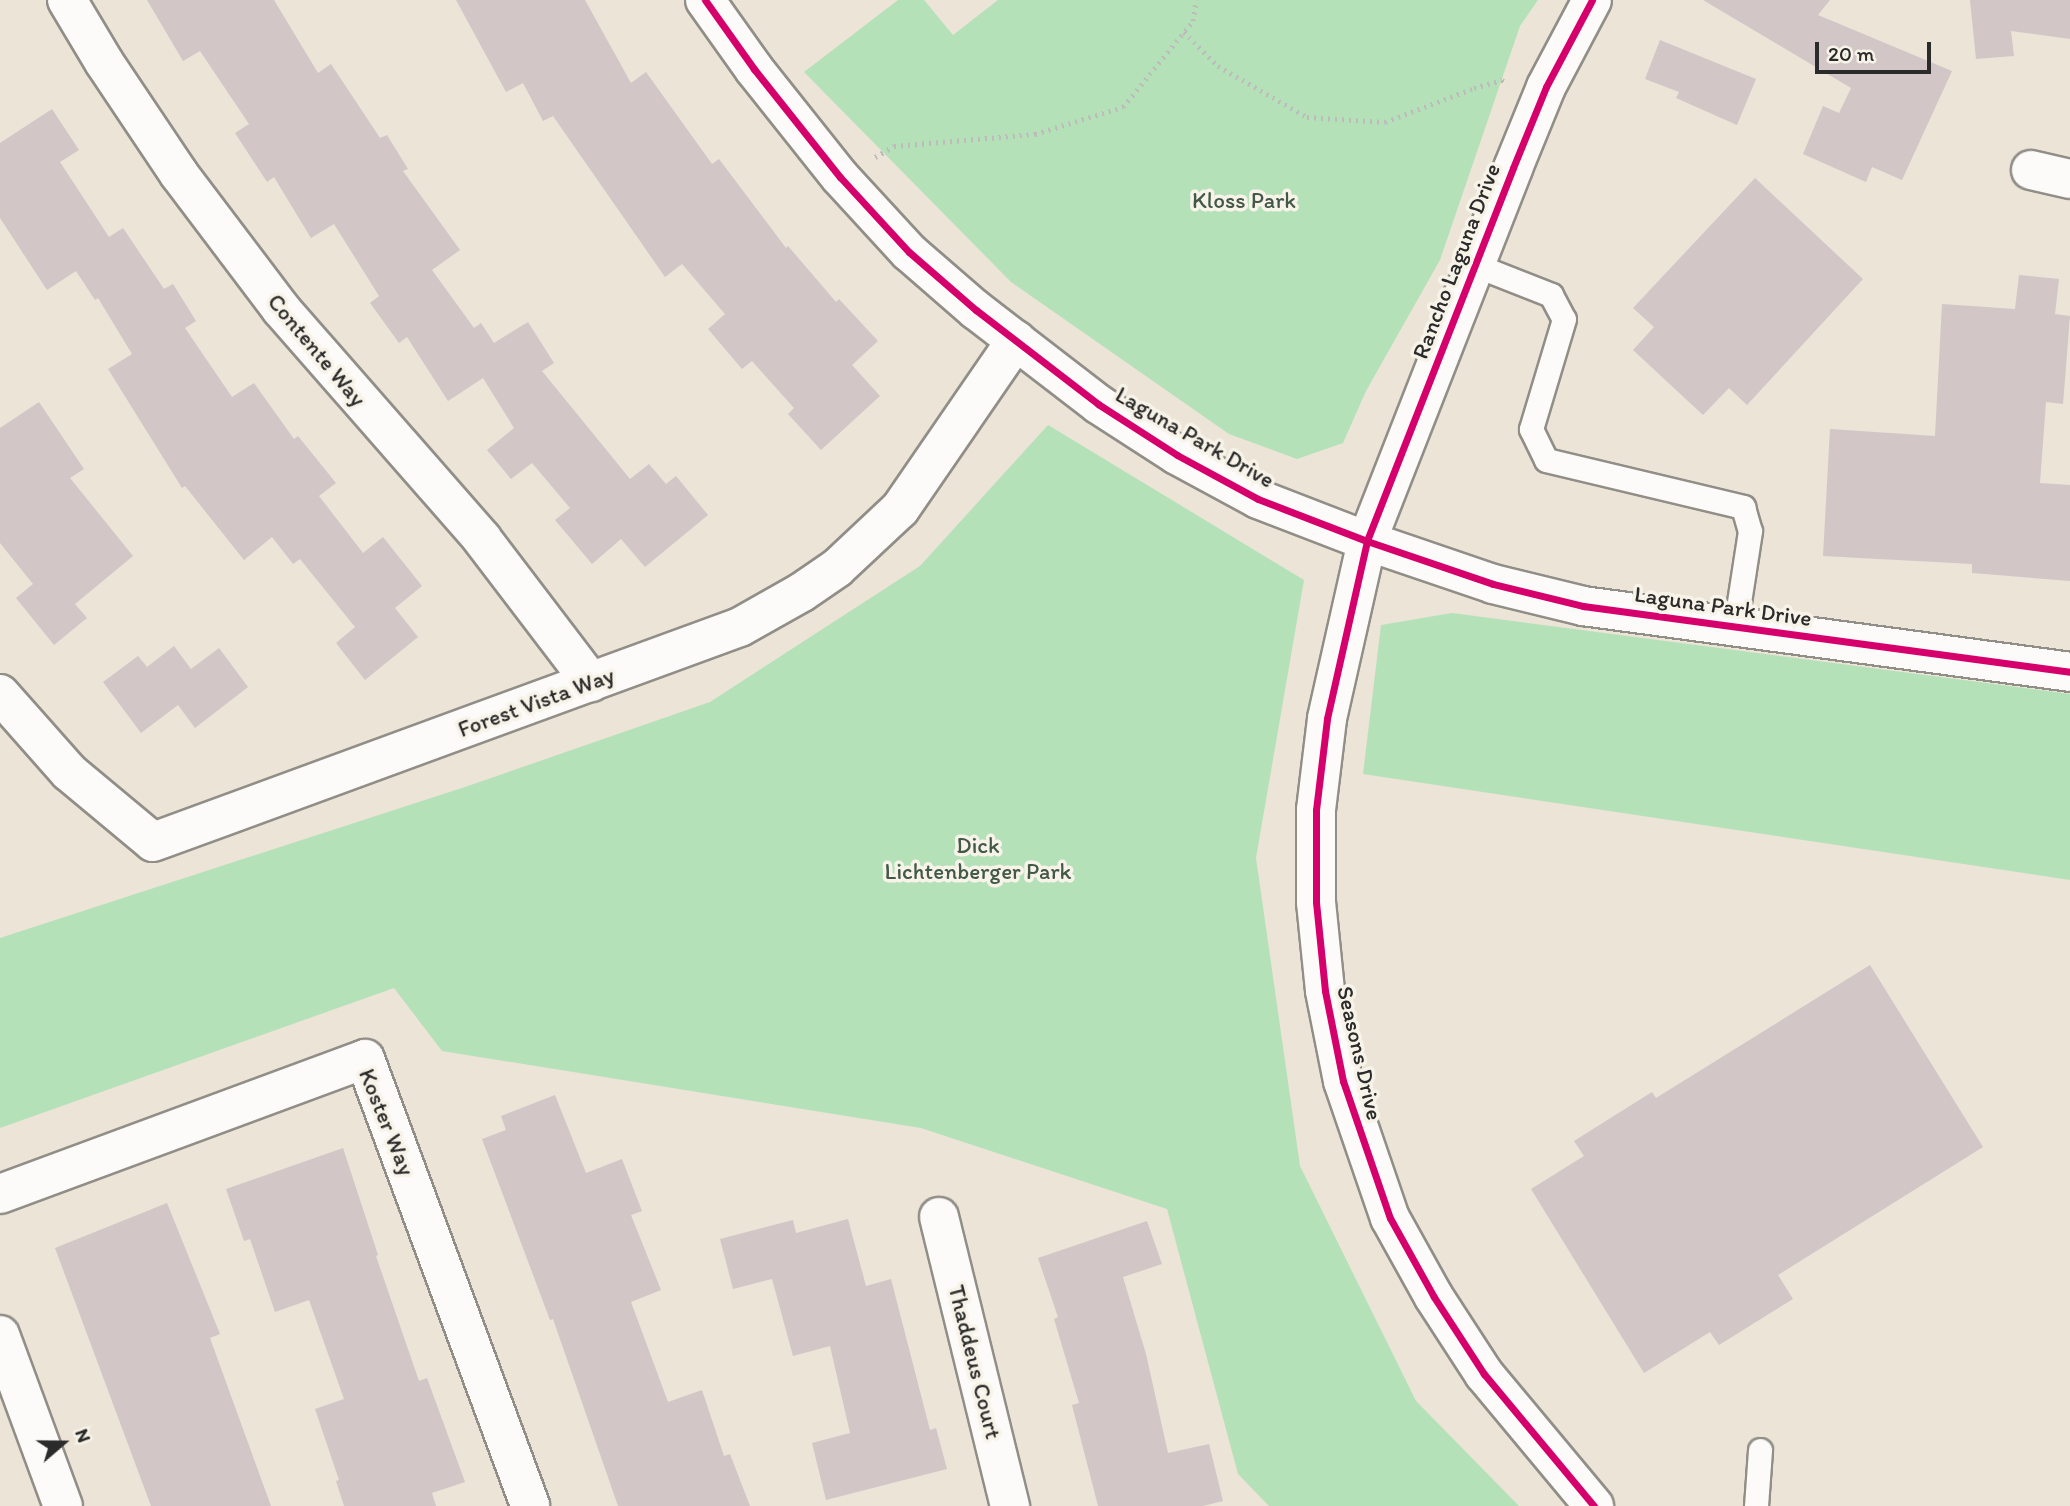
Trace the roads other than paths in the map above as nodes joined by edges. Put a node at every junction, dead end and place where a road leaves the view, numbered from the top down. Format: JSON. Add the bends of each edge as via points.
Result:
{"nodes":[{"id":1,"x":67,"y":0,"type":"edge"},
{"id":2,"x":705,"y":0,"type":"edge"},
{"id":3,"x":1592,"y":0,"type":"edge"},
{"id":4,"x":2031,"y":170,"type":"dead end"},
{"id":5,"x":2070,"y":179,"type":"edge"},
{"id":6,"x":1475,"y":265,"type":"junction"},
{"id":7,"x":1016,"y":340,"type":"junction"},
{"id":8,"x":1367,"y":541,"type":"junction"},
{"id":9,"x":1735,"y":628,"type":"junction"},
{"id":10,"x":2070,"y":672,"type":"edge"},
{"id":11,"x":591,"y":682,"type":"junction"},
{"id":12,"x":0,"y":694,"type":"edge"},
{"id":13,"x":0,"y":1194,"type":"edge"},
{"id":14,"x":939,"y":1217,"type":"dead end"},
{"id":15,"x":0,"y":1335,"type":"edge"},
{"id":16,"x":1760,"y":1450,"type":"dead end"},
{"id":17,"x":63,"y":1506,"type":"edge"},
{"id":18,"x":530,"y":1506,"type":"edge"},
{"id":19,"x":1010,"y":1506,"type":"edge"},
{"id":20,"x":1594,"y":1506,"type":"edge"},
{"id":21,"x":1756,"y":1506,"type":"edge"}],
"edges":[{"from":1,"to":11,"type":"street","name":"Contente Way","via":[[179,174],[281,309],[481,539]]},
{"from":2,"to":7,"type":"street","name":"Laguna Park Drive","via":[[840,177],[909,251]]},
{"from":3,"to":6,"type":"street","name":"Rancho Laguna Drive","via":[[1540,103]]},
{"from":4,"to":5,"type":"street"},
{"from":6,"to":8,"type":"street","name":"Rancho Laguna Drive"},
{"from":6,"to":9,"type":"lane","via":[[1551,295],[1564,319],[1531,429],[1546,460],[1743,507],[1750,531]]},
{"from":7,"to":8,"type":"street","name":"Laguna Park Drive","via":[[1098,404],[1177,455],[1258,499]]},
{"from":7,"to":11,"type":"street","name":"Forest Vista Way","via":[[900,509],[837,568],[740,626]]},
{"from":8,"to":9,"type":"street","name":"Laguna Park Drive","via":[[1493,584],[1570,603]]},
{"from":8,"to":20,"type":"street","name":"Seasons Drive","via":[[1327,719],[1316,810],[1315,902],[1325,990],[1343,1081],[1390,1218],[1434,1297],[1484,1374]]},
{"from":9,"to":10,"type":"street","name":"Laguna Park Drive"},
{"from":11,"to":12,"type":"street","name":"Forest Vista Way","via":[[153,842],[69,772]]},
{"from":13,"to":18,"type":"street","name":"Koster Way","via":[[365,1059]]},
{"from":14,"to":19,"type":"street","name":"Thaddeus Court"},
{"from":15,"to":17,"type":"street"},
{"from":16,"to":21,"type":"lane"}]}
